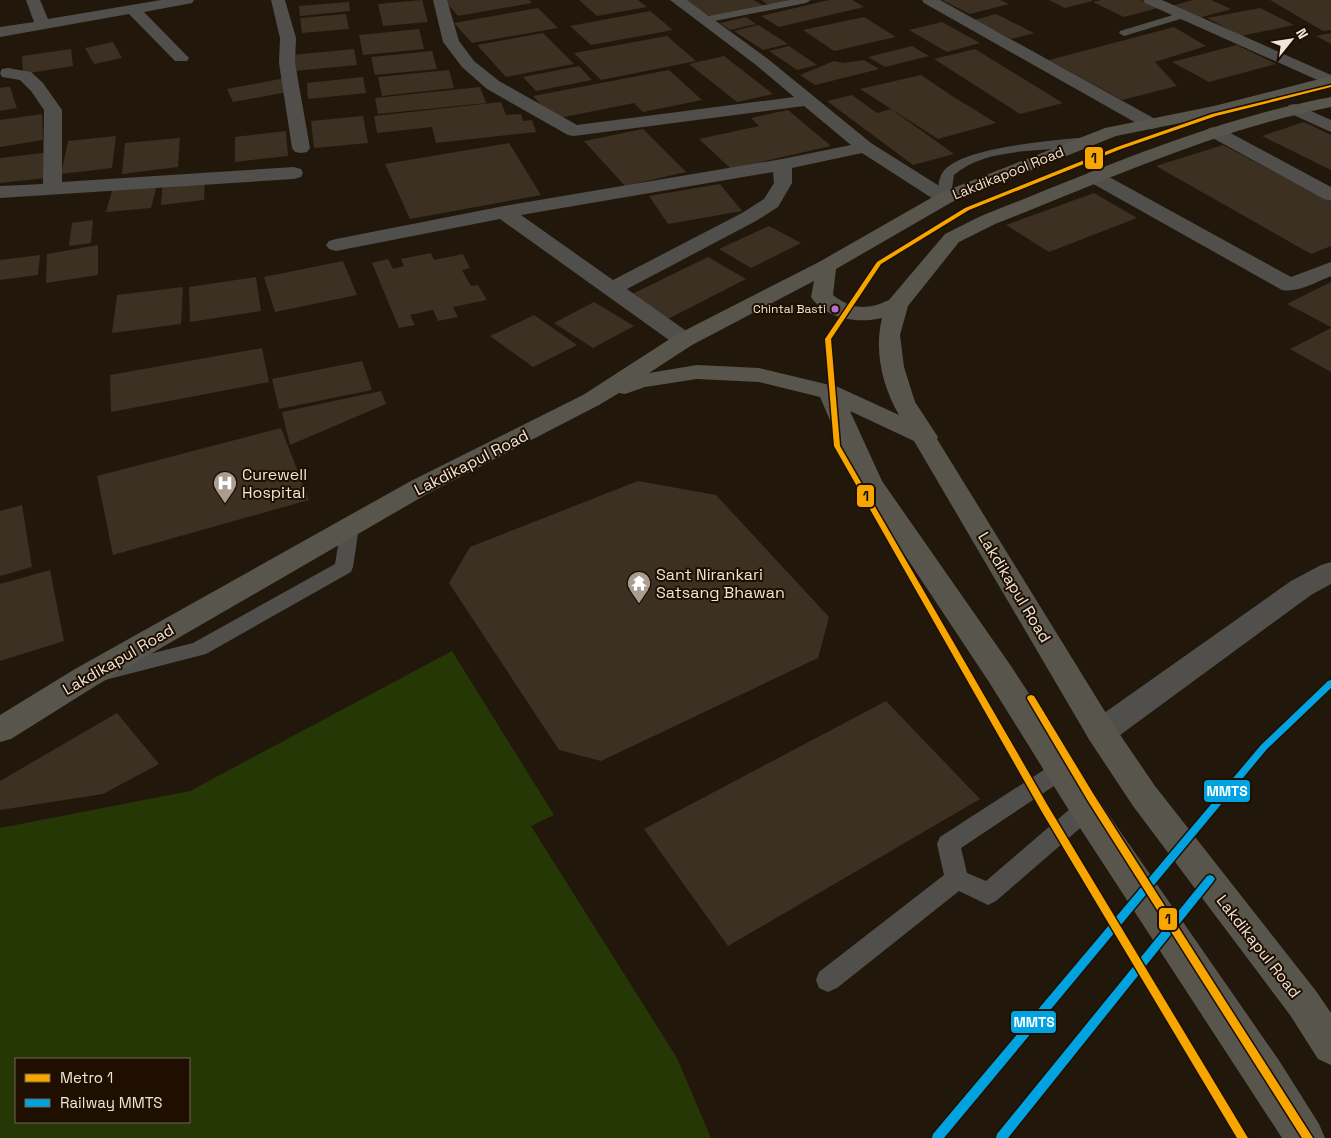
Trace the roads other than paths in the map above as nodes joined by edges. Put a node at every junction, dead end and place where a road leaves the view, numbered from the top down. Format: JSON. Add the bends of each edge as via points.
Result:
{"nodes":[{"id":1,"x":33,"y":0,"type":"edge"},
{"id":2,"x":86,"y":0,"type":"edge"},
{"id":3,"x":187,"y":0,"type":"edge"},
{"id":4,"x":278,"y":0,"type":"edge"},
{"id":5,"x":440,"y":0,"type":"edge"},
{"id":6,"x":677,"y":0,"type":"edge"},
{"id":7,"x":806,"y":0,"type":"edge"},
{"id":8,"x":928,"y":0,"type":"edge"},
{"id":9,"x":1150,"y":0,"type":"edge"},
{"id":10,"x":148,"y":3,"type":"edge"},
{"id":11,"x":132,"y":9,"type":"junction"},
{"id":12,"x":1183,"y":15,"type":"junction"},
{"id":13,"x":94,"y":16,"type":"junction"},
{"id":14,"x":704,"y":20,"type":"junction"},
{"id":15,"x":43,"y":25,"type":"junction"},
{"id":16,"x":0,"y":32,"type":"edge"},
{"id":17,"x":1124,"y":33,"type":"dead end"},
{"id":18,"x":181,"y":58,"type":"dead end"},
{"id":19,"x":4,"y":69,"type":"edge"},
{"id":20,"x":1331,"y":81,"type":"edge"},
{"id":21,"x":807,"y":100,"type":"junction"},
{"id":22,"x":1331,"y":102,"type":"edge"},
{"id":23,"x":1295,"y":109,"type":"junction"},
{"id":24,"x":1151,"y":124,"type":"junction"},
{"id":25,"x":1331,"y":127,"type":"edge"},
{"id":26,"x":1215,"y":132,"type":"junction"},
{"id":27,"x":1088,"y":141,"type":"junction"},
{"id":28,"x":865,"y":147,"type":"junction"},
{"id":29,"x":301,"y":148,"type":"dead end"},
{"id":30,"x":782,"y":165,"type":"junction"},
{"id":31,"x":294,"y":173,"type":"dead end"},
{"id":32,"x":1095,"y":177,"type":"junction"},
{"id":33,"x":52,"y":187,"type":"junction"},
{"id":34,"x":0,"y":192,"type":"edge"},
{"id":35,"x":1331,"y":195,"type":"edge"},
{"id":36,"x":946,"y":198,"type":"junction"},
{"id":37,"x":504,"y":212,"type":"junction"},
{"id":38,"x":336,"y":245,"type":"dead end"},
{"id":39,"x":826,"y":266,"type":"junction"},
{"id":40,"x":1331,"y":268,"type":"edge"},
{"id":41,"x":611,"y":289,"type":"junction"},
{"id":42,"x":897,"y":305,"type":"junction"},
{"id":43,"x":684,"y":340,"type":"junction"},
{"id":44,"x":830,"y":392,"type":"junction"},
{"id":45,"x":592,"y":400,"type":"junction"},
{"id":46,"x":927,"y":438,"type":"junction"},
{"id":47,"x":1331,"y":572,"type":"edge"},
{"id":48,"x":0,"y":730,"type":"edge"},
{"id":49,"x":1101,"y":732,"type":"junction"},
{"id":50,"x":1061,"y":770,"type":"junction"},
{"id":51,"x":1089,"y":814,"type":"junction"},
{"id":52,"x":957,"y":879,"type":"junction"},
{"id":53,"x":828,"y":980,"type":"dead end"},
{"id":54,"x":1331,"y":1046,"type":"edge"},
{"id":55,"x":1305,"y":1138,"type":"edge"}],
"edges":[{"from":1,"to":15,"type":"street"},
{"from":2,"to":13,"type":"street"},
{"from":3,"to":10,"type":"street"},
{"from":4,"to":29,"type":"street","via":[[288,38],[287,63]]},
{"from":5,"to":21,"type":"street","via":[[451,42],[468,64],[493,85],[574,131]]},
{"from":6,"to":14,"type":"street"},
{"from":7,"to":14,"type":"lane"},
{"from":8,"to":24,"type":"street"},
{"from":9,"to":12,"type":"street"},
{"from":10,"to":11,"type":"street"},
{"from":11,"to":13,"type":"street"},
{"from":11,"to":18,"type":"street"},
{"from":12,"to":17,"type":"lane"},
{"from":12,"to":20,"type":"street"},
{"from":13,"to":15,"type":"street"},
{"from":14,"to":21,"type":"street"},
{"from":15,"to":16,"type":"street"},
{"from":19,"to":33,"type":"street","via":[[25,76],[53,110]]},
{"from":20,"to":24,"type":"highway","name":"Lakdikapool Road"},
{"from":21,"to":28,"type":"street"},
{"from":22,"to":23,"type":"highway"},
{"from":23,"to":25,"type":"street"},
{"from":23,"to":26,"type":"highway"},
{"from":24,"to":27,"type":"highway","name":"Lakdikapool Road","via":[[1111,132]]},
{"from":26,"to":32,"type":"highway"},
{"from":26,"to":35,"type":"street"},
{"from":27,"to":36,"type":"highway","name":"Lakdikapool Road"},
{"from":27,"to":36,"type":"lane","via":[[1015,149],[968,161],[948,173]]},
{"from":28,"to":30,"type":"street"},
{"from":28,"to":36,"type":"street"},
{"from":30,"to":37,"type":"street"},
{"from":30,"to":41,"type":"street","via":[[783,183],[771,203],[749,218]]},
{"from":31,"to":33,"type":"street"},
{"from":32,"to":40,"type":"street","via":[[1290,285]]},
{"from":32,"to":42,"type":"highway","name":"Lakdikapul Road","via":[[952,238]]},
{"from":33,"to":34,"type":"street"},
{"from":36,"to":39,"type":"highway","name":"Lakdikapul Road"},
{"from":37,"to":38,"type":"street"},
{"from":37,"to":41,"type":"street"},
{"from":39,"to":42,"type":"highway","via":[[822,297],[835,309],[858,315],[881,314]]},
{"from":39,"to":43,"type":"highway","name":"Lakdikapul Road"},
{"from":41,"to":43,"type":"street"},
{"from":42,"to":46,"type":"highway","name":"Lakdikapul Road","via":[[890,335],[892,367],[904,402]]},
{"from":43,"to":45,"type":"highway","name":"Lakdikapul Road"},
{"from":44,"to":45,"type":"highway","via":[[759,375],[697,372],[640,380]]},
{"from":44,"to":46,"type":"highway"},
{"from":44,"to":50,"type":"highway","via":[[870,483]]},
{"from":45,"to":48,"type":"highway","name":"Lakdikapul Road","via":[[418,488],[86,676]]},
{"from":46,"to":49,"type":"highway","name":"Lakdikapul Road"},
{"from":47,"to":49,"type":"street","via":[[1301,588]]},
{"from":49,"to":54,"type":"highway","name":"Lakdikapul Road","via":[[1144,796],[1303,1003]]},
{"from":50,"to":51,"type":"highway"},
{"from":50,"to":52,"type":"lane","via":[[948,844]]},
{"from":51,"to":52,"type":"lane","via":[[988,894]]},
{"from":51,"to":55,"type":"highway"},
{"from":52,"to":53,"type":"lane"}]}
